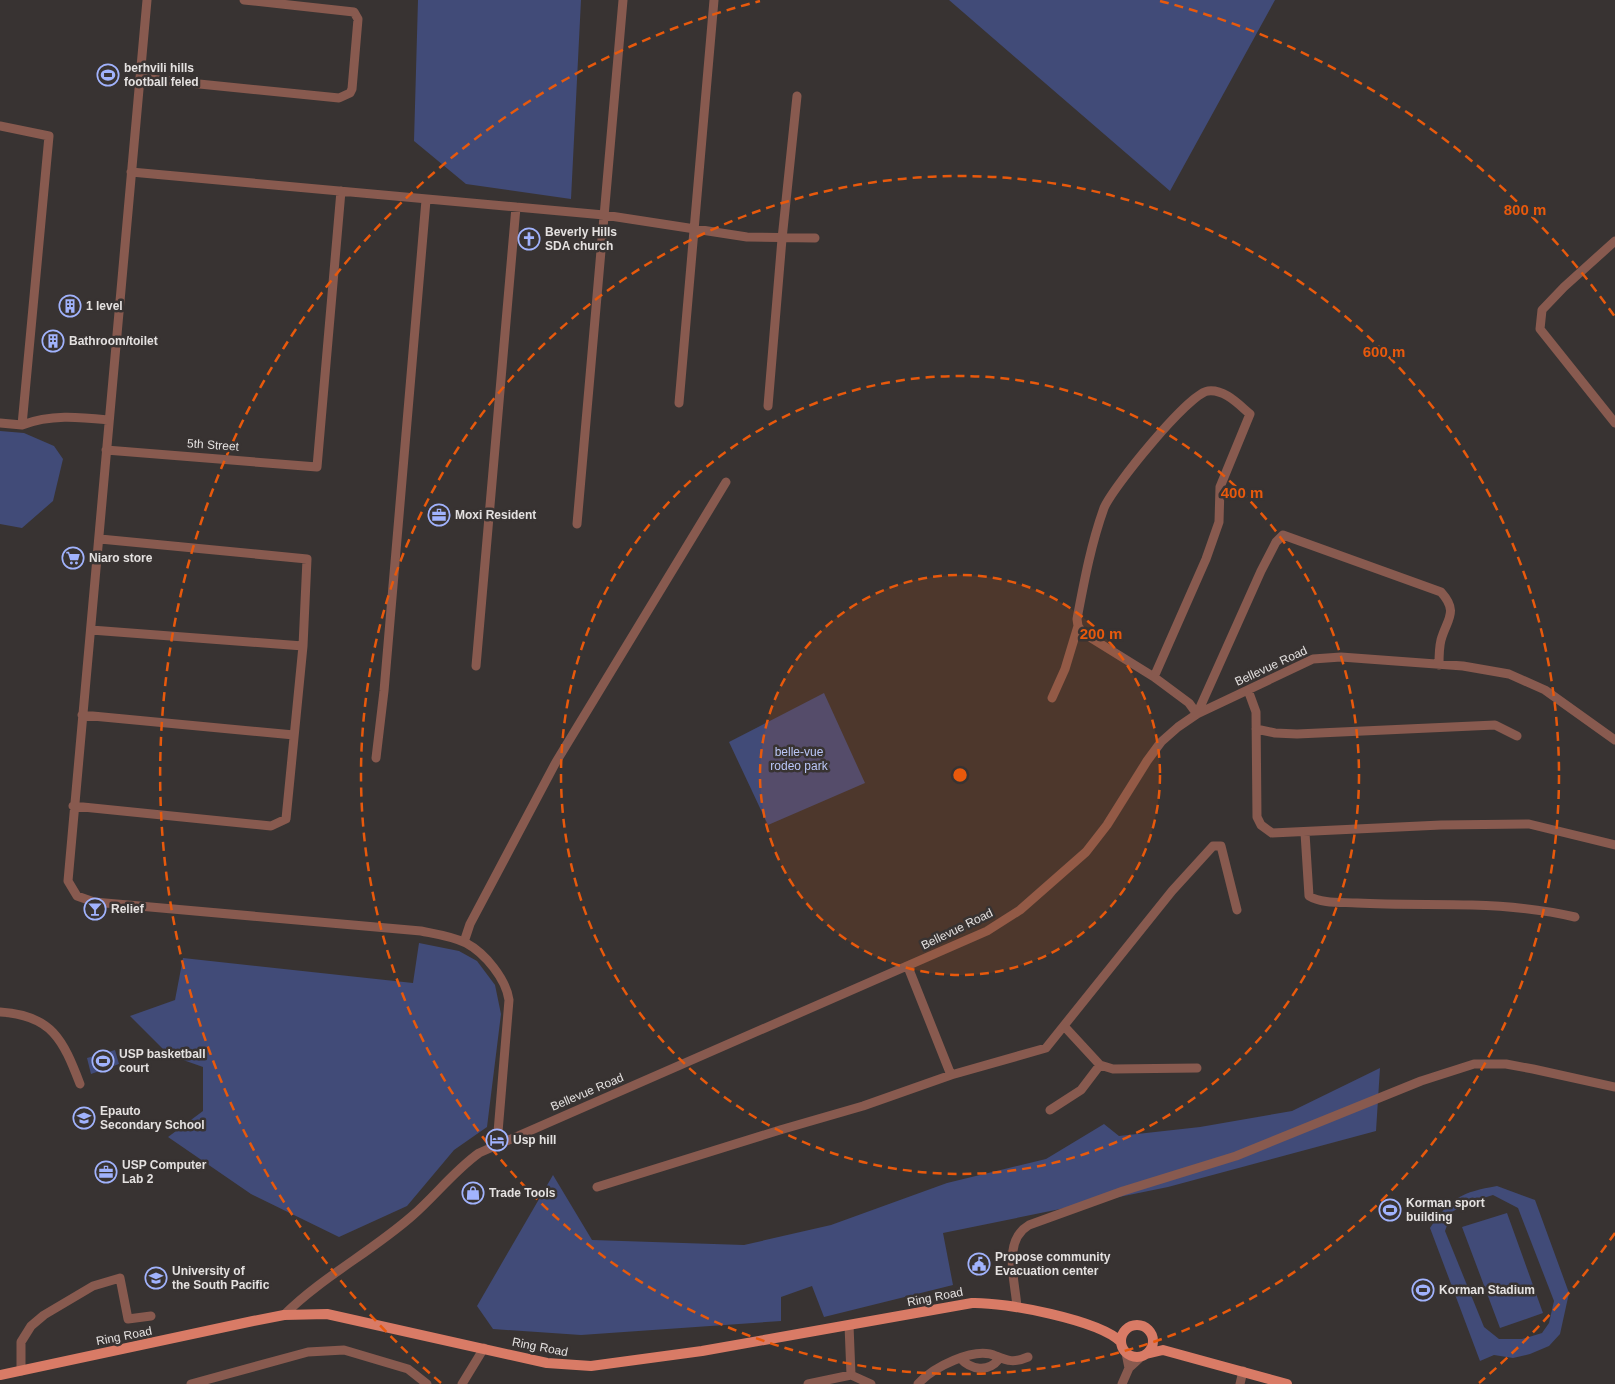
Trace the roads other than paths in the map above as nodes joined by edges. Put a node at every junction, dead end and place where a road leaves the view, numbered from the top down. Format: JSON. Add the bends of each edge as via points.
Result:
{"nodes":[{"id":1,"x":147,"y":0,"type":"edge"},
{"id":2,"x":244,"y":0,"type":"edge"},
{"id":3,"x":623,"y":0,"type":"edge"},
{"id":4,"x":714,"y":0,"type":"edge"},
{"id":5,"x":140,"y":78,"type":"junction"},
{"id":6,"x":797,"y":96,"type":"dead end"},
{"id":7,"x":0,"y":126,"type":"edge"},
{"id":8,"x":131,"y":172,"type":"junction"},
{"id":9,"x":340,"y":191,"type":"junction"},
{"id":10,"x":426,"y":200,"type":"junction"},
{"id":11,"x":516,"y":207,"type":"junction"},
{"id":12,"x":604,"y":215,"type":"junction"},
{"id":13,"x":694,"y":229,"type":"junction"},
{"id":14,"x":782,"y":238,"type":"junction"},
{"id":15,"x":815,"y":238,"type":"dead end"},
{"id":16,"x":1615,"y":241,"type":"edge"},
{"id":17,"x":679,"y":403,"type":"dead end"},
{"id":18,"x":768,"y":406,"type":"dead end"},
{"id":19,"x":109,"y":420,"type":"junction"},
{"id":20,"x":0,"y":423,"type":"edge"},
{"id":21,"x":1615,"y":423,"type":"edge"},
{"id":22,"x":22,"y":425,"type":"junction"},
{"id":23,"x":106,"y":450,"type":"junction"},
{"id":24,"x":726,"y":482,"type":"dead end"},
{"id":25,"x":577,"y":524,"type":"dead end"},
{"id":26,"x":100,"y":539,"type":"junction"},
{"id":27,"x":1078,"y":626,"type":"junction"},
{"id":28,"x":91,"y":630,"type":"junction"},
{"id":29,"x":303,"y":646,"type":"junction"},
{"id":30,"x":1439,"y":664,"type":"junction"},
{"id":31,"x":476,"y":666,"type":"dead end"},
{"id":32,"x":1154,"y":677,"type":"junction"},
{"id":33,"x":1248,"y":690,"type":"junction"},
{"id":34,"x":1052,"y":698,"type":"dead end"},
{"id":35,"x":1197,"y":714,"type":"junction"},
{"id":36,"x":82,"y":715,"type":"junction"},
{"id":37,"x":1256,"y":729,"type":"junction"},
{"id":38,"x":294,"y":735,"type":"junction"},
{"id":39,"x":1517,"y":736,"type":"dead end"},
{"id":40,"x":1615,"y":740,"type":"edge"},
{"id":41,"x":376,"y":758,"type":"dead end"},
{"id":42,"x":73,"y":806,"type":"junction"},
{"id":43,"x":1305,"y":833,"type":"junction"},
{"id":44,"x":1615,"y":845,"type":"edge"},
{"id":45,"x":1237,"y":910,"type":"dead end"},
{"id":46,"x":1575,"y":917,"type":"dead end"},
{"id":47,"x":464,"y":942,"type":"junction"},
{"id":48,"x":908,"y":967,"type":"junction"},
{"id":49,"x":0,"y":1012,"type":"edge"},
{"id":50,"x":1064,"y":1026,"type":"junction"},
{"id":51,"x":1100,"y":1065,"type":"junction"},
{"id":52,"x":1197,"y":1068,"type":"dead end"},
{"id":53,"x":951,"y":1075,"type":"junction"},
{"id":54,"x":80,"y":1084,"type":"dead end"},
{"id":55,"x":1615,"y":1087,"type":"edge"},
{"id":56,"x":1050,"y":1110,"type":"dead end"},
{"id":57,"x":497,"y":1144,"type":"junction"},
{"id":58,"x":597,"y":1187,"type":"dead end"},
{"id":59,"x":1017,"y":1307,"type":"junction"},
{"id":60,"x":284,"y":1315,"type":"junction"},
{"id":61,"x":151,"y":1316,"type":"dead end"},
{"id":62,"x":849,"y":1325,"type":"junction"},
{"id":63,"x":1127,"y":1330,"type":"junction"},
{"id":64,"x":1106,"y":1331,"type":"junction"},
{"id":65,"x":1152,"y":1337,"type":"junction"},
{"id":66,"x":1121,"y":1342,"type":"junction"},
{"id":67,"x":484,"y":1348,"type":"junction"},
{"id":68,"x":1164,"y":1350,"type":"junction"},
{"id":69,"x":1126,"y":1353,"type":"junction"},
{"id":70,"x":1144,"y":1355,"type":"junction"},
{"id":71,"x":1028,"y":1356,"type":"dead end"},
{"id":72,"x":960,"y":1358,"type":"junction"},
{"id":73,"x":999,"y":1359,"type":"junction"},
{"id":74,"x":1129,"y":1368,"type":"junction"},
{"id":75,"x":21,"y":1371,"type":"junction"},
{"id":76,"x":1243,"y":1371,"type":"junction"},
{"id":77,"x":0,"y":1375,"type":"edge"},
{"id":78,"x":845,"y":1378,"type":"edge"},
{"id":79,"x":1275,"y":1382,"type":"edge"},
{"id":80,"x":191,"y":1384,"type":"edge"},
{"id":81,"x":427,"y":1384,"type":"edge"},
{"id":82,"x":462,"y":1384,"type":"edge"},
{"id":83,"x":808,"y":1384,"type":"edge"},
{"id":84,"x":871,"y":1384,"type":"edge"},
{"id":85,"x":918,"y":1384,"type":"edge"},
{"id":86,"x":1122,"y":1384,"type":"edge"},
{"id":87,"x":1240,"y":1384,"type":"edge"},
{"id":88,"x":1287,"y":1384,"type":"edge"}],
"edges":[{"from":1,"to":5,"type":"street"},
{"from":2,"to":5,"type":"street","via":[[354,12],[358,19],[350,93],[339,98]]},
{"from":3,"to":12,"type":"street"},
{"from":4,"to":13,"type":"street"},
{"from":5,"to":8,"type":"street"},
{"from":6,"to":14,"type":"street"},
{"from":7,"to":22,"type":"street","via":[[49,136]]},
{"from":8,"to":9,"type":"street"},
{"from":8,"to":19,"type":"street"},
{"from":9,"to":10,"type":"street"},
{"from":9,"to":23,"type":"street","name":"5th Street","via":[[317,467]]},
{"from":10,"to":11,"type":"street"},
{"from":10,"to":41,"type":"street"},
{"from":11,"to":12,"type":"street"},
{"from":11,"to":31,"type":"street"},
{"from":12,"to":13,"type":"street"},
{"from":12,"to":25,"type":"street"},
{"from":13,"to":14,"type":"street","via":[[747,237]]},
{"from":13,"to":17,"type":"street"},
{"from":14,"to":15,"type":"street"},
{"from":14,"to":18,"type":"street"},
{"from":16,"to":21,"type":"street","via":[[1542,310],[1540,329]]},
{"from":19,"to":22,"type":"street","via":[[74,416]]},
{"from":19,"to":23,"type":"street"},
{"from":20,"to":22,"type":"street"},
{"from":23,"to":26,"type":"street"},
{"from":24,"to":47,"type":"street","via":[[556,762],[470,924]]},
{"from":26,"to":28,"type":"street"},
{"from":26,"to":29,"type":"street","via":[[307,560]]},
{"from":27,"to":32,"type":"street","via":[[1083,633]]},
{"from":27,"to":32,"type":"street","via":[[1092,552],[1104,508],[1114,488],[1199,394],[1215,391],[1228,396],[1250,414],[1220,487],[1219,522],[1206,560]]},
{"from":27,"to":34,"type":"street","via":[[1065,670]]},
{"from":28,"to":29,"type":"street"},
{"from":28,"to":36,"type":"street"},
{"from":29,"to":38,"type":"street"},
{"from":30,"to":33,"type":"street","name":"Bellevue Road","via":[[1326,657],[1313,659]]},
{"from":30,"to":35,"type":"street","via":[[1441,639],[1451,614],[1449,601],[1441,592],[1283,534],[1261,571]]},
{"from":30,"to":40,"type":"street","name":"Bellevue Road","via":[[1509,674],[1574,709]]},
{"from":32,"to":35,"type":"street","via":[[1189,703]]},
{"from":33,"to":35,"type":"street","name":"Bellevue Road"},
{"from":33,"to":37,"type":"street","via":[[1256,712]]},
{"from":35,"to":48,"type":"street","name":"Bellevue Road","via":[[1161,742],[1107,826],[1086,852],[1054,881],[1020,910],[987,931]]},
{"from":36,"to":38,"type":"street"},
{"from":36,"to":42,"type":"street"},
{"from":37,"to":39,"type":"street","via":[[1276,734],[1297,734],[1495,725]]},
{"from":37,"to":43,"type":"street","via":[[1257,809],[1261,825],[1272,833]]},
{"from":38,"to":42,"type":"street","via":[[286,819],[271,826]]},
{"from":42,"to":47,"type":"street","via":[[68,881],[71,889],[84,900],[421,931]]},
{"from":43,"to":44,"type":"street","via":[[1529,824]]},
{"from":43,"to":46,"type":"street","via":[[1309,896],[1313,899],[1387,905],[1497,906]]},
{"from":45,"to":50,"type":"street","via":[[1221,846],[1213,846],[1172,891]]},
{"from":47,"to":57,"type":"street","via":[[500,976],[507,990],[508,1021]]},
{"from":48,"to":53,"type":"street"},
{"from":48,"to":57,"type":"street","name":"Bellevue Road"},
{"from":49,"to":54,"type":"street","via":[[30,1016],[57,1034]]},
{"from":50,"to":51,"type":"street"},
{"from":50,"to":53,"type":"street","via":[[1046,1048]]},
{"from":51,"to":52,"type":"street","via":[[1113,1069]]},
{"from":51,"to":56,"type":"street","via":[[1081,1090]]},
{"from":53,"to":58,"type":"street","via":[[863,1106]]},
{"from":55,"to":59,"type":"street","via":[[1524,1067],[1474,1064],[1421,1081],[1236,1156],[1124,1190],[1029,1225],[1018,1233],[1012,1250]]},
{"from":57,"to":60,"type":"street","name":"Bellevue Road","via":[[460,1167],[411,1217],[304,1294]]},
{"from":59,"to":62,"type":"main road","name":"Ring Road","via":[[972,1303]]},
{"from":59,"to":64,"type":"main road","name":"Ring Road"},
{"from":60,"to":67,"type":"main road","name":"Ring Road","via":[[327,1314]]},
{"from":60,"to":75,"type":"main road","name":"Ring Road"},
{"from":61,"to":75,"type":"street","via":[[128,1319],[120,1278],[93,1286],[31,1326],[21,1342]]},
{"from":62,"to":67,"type":"main road","name":"Ring Road","via":[[660,1358],[591,1366],[547,1363]]},
{"from":62,"to":78,"type":"street"},
{"from":63,"to":64,"type":"main road","name":"Ring Road"},
{"from":63,"to":65,"type":"main road","via":[[1134,1326],[1143,1327]]},
{"from":63,"to":66,"type":"main road"},
{"from":64,"to":66,"type":"main road","name":"Ring Road"},
{"from":65,"to":68,"type":"main road"},
{"from":65,"to":70,"type":"main road","via":[[1152,1346]]},
{"from":66,"to":69,"type":"main road"},
{"from":67,"to":82,"type":"street"},
{"from":68,"to":70,"type":"main road"},
{"from":68,"to":76,"type":"main road"},
{"from":69,"to":70,"type":"main road"},
{"from":69,"to":74,"type":"street"},
{"from":70,"to":74,"type":"street"},
{"from":71,"to":73,"type":"street","via":[[1019,1361]]},
{"from":72,"to":73,"type":"street","via":[[985,1354]]},
{"from":72,"to":73,"type":"street","via":[[979,1369],[992,1366]]},
{"from":72,"to":85,"type":"street","via":[[941,1365]]},
{"from":74,"to":86,"type":"street"},
{"from":75,"to":77,"type":"main road","name":"Ring Road"},
{"from":76,"to":79,"type":"main road"},
{"from":76,"to":87,"type":"street"},
{"from":78,"to":83,"type":"street"},
{"from":78,"to":84,"type":"street"},
{"from":79,"to":88,"type":"main road"},
{"from":80,"to":81,"type":"street","via":[[308,1352],[344,1350],[408,1369]]}]}
